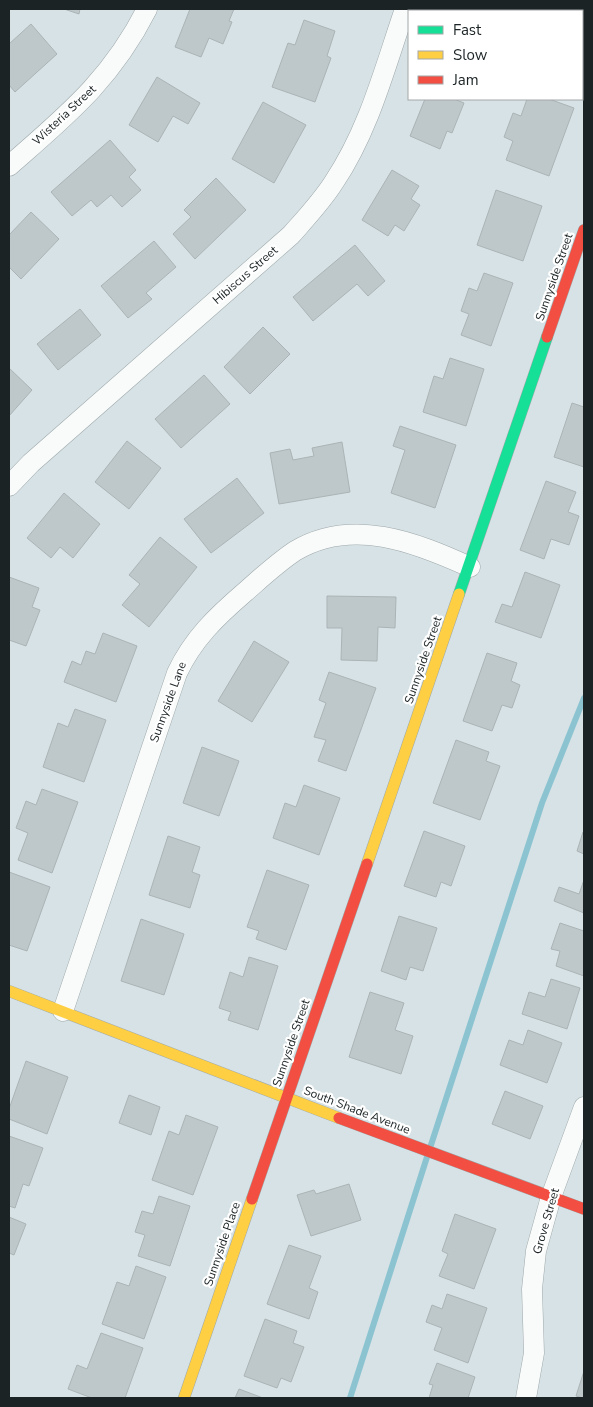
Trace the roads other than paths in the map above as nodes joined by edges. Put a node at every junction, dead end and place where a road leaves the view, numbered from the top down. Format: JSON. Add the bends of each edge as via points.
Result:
{"nodes":[{"id":1,"x":147,"y":9,"type":"edge"},
{"id":2,"x":404,"y":9,"type":"edge"},
{"id":3,"x":9,"y":166,"type":"edge"},
{"id":4,"x":584,"y":230,"type":"edge"},
{"id":5,"x":9,"y":486,"type":"edge"},
{"id":6,"x":470,"y":567,"type":"junction"},
{"id":7,"x":9,"y":991,"type":"edge"},
{"id":8,"x":63,"y":1011,"type":"junction"},
{"id":9,"x":286,"y":1098,"type":"junction"},
{"id":10,"x":584,"y":1106,"type":"edge"},
{"id":11,"x":551,"y":1197,"type":"junction"},
{"id":12,"x":584,"y":1209,"type":"edge"},
{"id":13,"x":184,"y":1398,"type":"edge"},
{"id":14,"x":526,"y":1398,"type":"edge"}],
"edges":[{"from":1,"to":3,"type":"street","name":"Wisteria Street","via":[[111,68],[81,102]]},
{"from":2,"to":5,"type":"street","name":"Hibiscus Street","via":[[359,138],[320,202],[291,235],[31,463]]},
{"from":4,"to":6,"type":"street","name":"Sunnyside Street"},
{"from":6,"to":8,"type":"street","name":"Sunnyside Lane","via":[[389,537],[364,534],[335,536],[307,545],[273,567],[201,633],[177,673]]},
{"from":6,"to":9,"type":"street","name":"Sunnyside Street"},
{"from":7,"to":8,"type":"street","name":"South Shade Avenue"},
{"from":8,"to":9,"type":"street","name":"South Shade Avenue"},
{"from":9,"to":11,"type":"street","name":"South Shade Avenue"},
{"from":9,"to":13,"type":"street","name":"Sunnyside Place"},
{"from":10,"to":11,"type":"street","name":"Grove Street"},
{"from":11,"to":12,"type":"street","name":"South Shade Avenue"},
{"from":11,"to":14,"type":"street","name":"Grove Street","via":[[536,1251],[532,1290],[534,1353]]}]}
